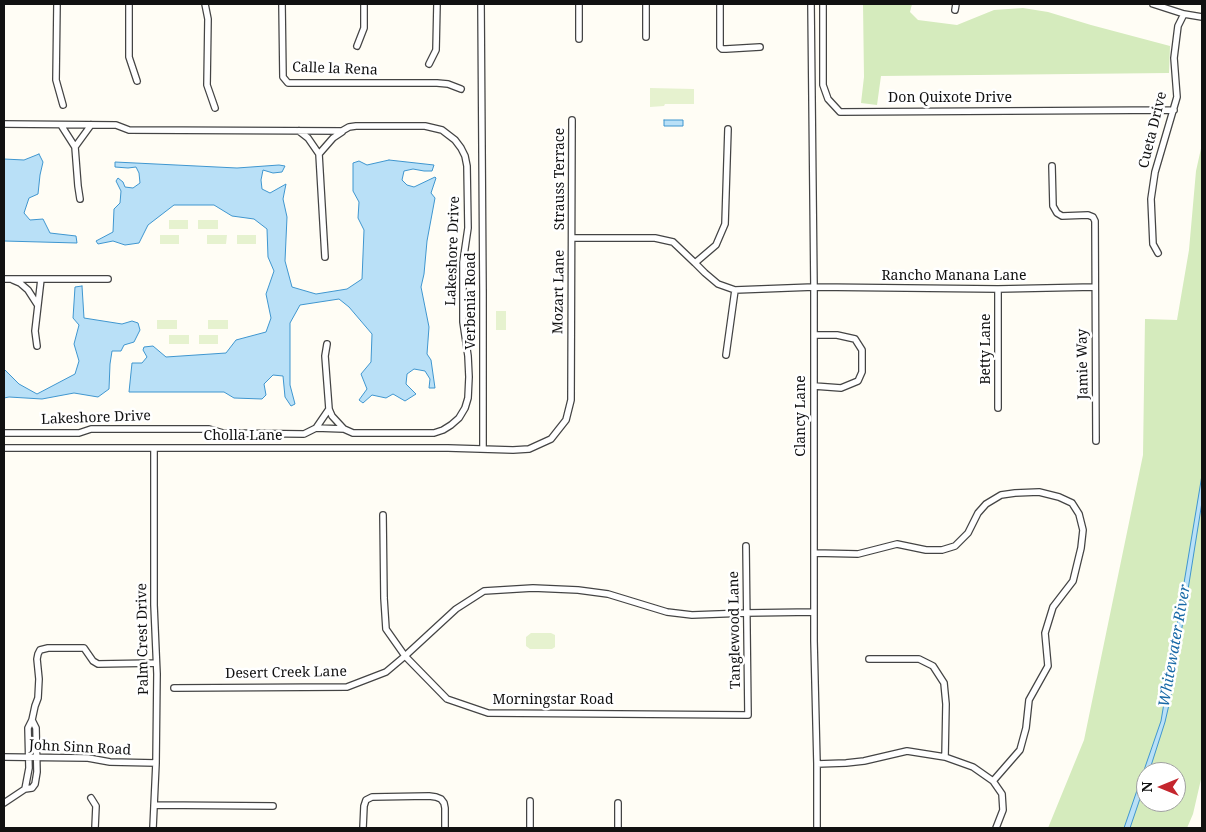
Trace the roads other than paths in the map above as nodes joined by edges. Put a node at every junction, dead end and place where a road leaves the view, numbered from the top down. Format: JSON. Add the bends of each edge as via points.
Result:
{"nodes":[{"id":1,"x":56,"y":4,"type":"edge"},
{"id":2,"x":129,"y":4,"type":"edge"},
{"id":3,"x":205,"y":4,"type":"edge"},
{"id":4,"x":282,"y":4,"type":"edge"},
{"id":5,"x":364,"y":4,"type":"edge"},
{"id":6,"x":437,"y":4,"type":"edge"},
{"id":7,"x":481,"y":4,"type":"edge"},
{"id":8,"x":579,"y":4,"type":"edge"},
{"id":9,"x":646,"y":4,"type":"edge"},
{"id":10,"x":720,"y":4,"type":"edge"},
{"id":11,"x":811,"y":4,"type":"edge"},
{"id":12,"x":823,"y":4,"type":"edge"},
{"id":13,"x":1154,"y":4,"type":"edge"},
{"id":14,"x":1184,"y":14,"type":"junction"},
{"id":15,"x":1202,"y":17,"type":"edge"},
{"id":16,"x":646,"y":37,"type":"dead end"},
{"id":17,"x":579,"y":39,"type":"dead end"},
{"id":18,"x":357,"y":46,"type":"dead end"},
{"id":19,"x":760,"y":47,"type":"dead end"},
{"id":20,"x":429,"y":64,"type":"dead end"},
{"id":21,"x":137,"y":81,"type":"dead end"},
{"id":22,"x":461,"y":89,"type":"dead end"},
{"id":23,"x":63,"y":105,"type":"dead end"},
{"id":24,"x":215,"y":108,"type":"dead end"},
{"id":25,"x":1174,"y":110,"type":"junction"},
{"id":26,"x":572,"y":120,"type":"dead end"},
{"id":27,"x":4,"y":124,"type":"edge"},
{"id":28,"x":61,"y":125,"type":"junction"},
{"id":29,"x":91,"y":125,"type":"junction"},
{"id":30,"x":728,"y":129,"type":"dead end"},
{"id":31,"x":299,"y":131,"type":"junction"},
{"id":32,"x":342,"y":131,"type":"junction"},
{"id":33,"x":75,"y":147,"type":"junction"},
{"id":34,"x":318,"y":154,"type":"junction"},
{"id":35,"x":1052,"y":166,"type":"dead end"},
{"id":36,"x":80,"y":199,"type":"dead end"},
{"id":37,"x":572,"y":238,"type":"junction"},
{"id":38,"x":1158,"y":253,"type":"dead end"},
{"id":39,"x":325,"y":257,"type":"dead end"},
{"id":40,"x":696,"y":263,"type":"junction"},
{"id":41,"x":4,"y":279,"type":"edge"},
{"id":42,"x":11,"y":279,"type":"junction"},
{"id":43,"x":41,"y":279,"type":"junction"},
{"id":44,"x":108,"y":279,"type":"dead end"},
{"id":45,"x":1095,"y":287,"type":"junction"},
{"id":46,"x":814,"y":288,"type":"junction"},
{"id":47,"x":998,"y":289,"type":"junction"},
{"id":48,"x":735,"y":290,"type":"junction"},
{"id":49,"x":38,"y":306,"type":"junction"},
{"id":50,"x":814,"y":335,"type":"junction"},
{"id":51,"x":327,"y":344,"type":"dead end"},
{"id":52,"x":37,"y":346,"type":"dead end"},
{"id":53,"x":726,"y":356,"type":"dead end"},
{"id":54,"x":814,"y":386,"type":"junction"},
{"id":55,"x":998,"y":408,"type":"dead end"},
{"id":56,"x":328,"y":409,"type":"junction"},
{"id":57,"x":316,"y":428,"type":"junction"},
{"id":58,"x":344,"y":429,"type":"junction"},
{"id":59,"x":4,"y":433,"type":"edge"},
{"id":60,"x":1096,"y":442,"type":"dead end"},
{"id":61,"x":4,"y":448,"type":"edge"},
{"id":62,"x":154,"y":448,"type":"junction"},
{"id":63,"x":483,"y":449,"type":"junction"},
{"id":64,"x":383,"y":515,"type":"dead end"},
{"id":65,"x":746,"y":546,"type":"dead end"},
{"id":66,"x":814,"y":553,"type":"junction"},
{"id":67,"x":814,"y":612,"type":"junction"},
{"id":68,"x":746,"y":613,"type":"junction"},
{"id":69,"x":405,"y":656,"type":"junction"},
{"id":70,"x":870,"y":659,"type":"dead end"},
{"id":71,"x":156,"y":663,"type":"junction"},
{"id":72,"x":174,"y":688,"type":"dead end"},
{"id":73,"x":748,"y":714,"type":"joint"},
{"id":74,"x":32,"y":720,"type":"junction"},
{"id":75,"x":4,"y":757,"type":"edge"},
{"id":76,"x":945,"y":757,"type":"junction"},
{"id":77,"x":28,"y":758,"type":"junction"},
{"id":78,"x":37,"y":758,"type":"junction"},
{"id":79,"x":156,"y":763,"type":"junction"},
{"id":80,"x":817,"y":764,"type":"junction"},
{"id":81,"x":993,"y":781,"type":"junction"},
{"id":82,"x":25,"y":789,"type":"junction"},
{"id":83,"x":91,"y":798,"type":"dead end"},
{"id":84,"x":530,"y":801,"type":"dead end"},
{"id":85,"x":4,"y":803,"type":"edge"},
{"id":86,"x":618,"y":803,"type":"dead end"},
{"id":87,"x":154,"y":805,"type":"junction"},
{"id":88,"x":273,"y":806,"type":"dead end"},
{"id":89,"x":95,"y":828,"type":"edge"},
{"id":90,"x":152,"y":828,"type":"edge"},
{"id":91,"x":363,"y":828,"type":"edge"},
{"id":92,"x":445,"y":828,"type":"edge"},
{"id":93,"x":530,"y":828,"type":"edge"},
{"id":94,"x":618,"y":828,"type":"edge"},
{"id":95,"x":817,"y":828,"type":"edge"},
{"id":96,"x":996,"y":828,"type":"edge"}],
"edges":[{"from":1,"to":23,"type":"street","via":[[56,80]]},
{"from":2,"to":21,"type":"street","via":[[129,57]]},
{"from":3,"to":24,"type":"street","via":[[208,19],[207,85]]},
{"from":4,"to":22,"type":"street","name":"Calle la Rena","via":[[283,77],[288,83],[448,84]]},
{"from":5,"to":18,"type":"street","via":[[364,28]]},
{"from":6,"to":20,"type":"street","via":[[436,50]]},
{"from":7,"to":63,"type":"street","name":"Verbenia Road"},
{"from":8,"to":17,"type":"street"},
{"from":9,"to":16,"type":"street"},
{"from":10,"to":19,"type":"street","via":[[720,47],[726,50]]},
{"from":11,"to":46,"type":"street","name":"Clancy Lane"},
{"from":12,"to":25,"type":"street","name":"Don Quixote Drive","via":[[823,86],[828,99],[840,112]]},
{"from":13,"to":14,"type":"street"},
{"from":14,"to":15,"type":"street"},
{"from":14,"to":25,"type":"street","name":"Cueta Drive","via":[[1178,26],[1174,58],[1177,97]]},
{"from":25,"to":38,"type":"street","name":"Cueta Drive","via":[[1155,172],[1151,199],[1153,244]]},
{"from":26,"to":37,"type":"street","name":"Strauss Terrace"},
{"from":27,"to":28,"type":"street","name":"Lakeshore Drive"},
{"from":28,"to":29,"type":"street","name":"Lakeshore Drive"},
{"from":28,"to":33,"type":"street"},
{"from":29,"to":31,"type":"street","name":"Lakeshore Drive","via":[[116,125],[129,130]]},
{"from":29,"to":33,"type":"street"},
{"from":30,"to":40,"type":"street","via":[[725,224],[716,245]]},
{"from":31,"to":32,"type":"street","name":"Lakeshore Drive"},
{"from":31,"to":34,"type":"street"},
{"from":32,"to":34,"type":"street"},
{"from":32,"to":58,"type":"street","name":"Lakeshore Drive","via":[[356,126],[425,126],[449,134],[462,148],[467,166],[468,228],[463,262],[463,322],[469,377],[468,398],[459,418],[434,434],[353,434]]},
{"from":33,"to":36,"type":"street"},
{"from":34,"to":39,"type":"street"},
{"from":35,"to":45,"type":"street","name":"Jamie Way","via":[[1056,213],[1062,216],[1088,215],[1095,220]]},
{"from":37,"to":40,"type":"street","name":"Mozart Lane","via":[[656,238],[673,242]]},
{"from":37,"to":63,"type":"street","name":"Mozart Lane","via":[[571,400],[566,420],[551,439],[529,449]]},
{"from":40,"to":48,"type":"street","name":"Mozart Lane","via":[[718,284]]},
{"from":41,"to":42,"type":"street"},
{"from":42,"to":43,"type":"street"},
{"from":42,"to":49,"type":"street","via":[[28,290]]},
{"from":43,"to":44,"type":"street"},
{"from":43,"to":49,"type":"street"},
{"from":45,"to":47,"type":"street","name":"Rancho Manana Lane"},
{"from":45,"to":60,"type":"street","name":"Jamie Way"},
{"from":46,"to":47,"type":"street","name":"Rancho Manana Lane"},
{"from":46,"to":48,"type":"street","name":"Mozart Lane"},
{"from":46,"to":50,"type":"street","name":"Clancy Lane"},
{"from":47,"to":55,"type":"street","name":"Betty Lane"},
{"from":48,"to":53,"type":"street"},
{"from":49,"to":52,"type":"street"},
{"from":50,"to":54,"type":"street","name":"Clancy Lane"},
{"from":50,"to":54,"type":"street","via":[[855,339],[862,350],[862,372],[858,381],[841,388]]},
{"from":51,"to":56,"type":"street"},
{"from":54,"to":66,"type":"street","name":"Clancy Lane"},
{"from":56,"to":57,"type":"street"},
{"from":56,"to":58,"type":"street"},
{"from":57,"to":58,"type":"street","name":"Lakeshore Drive"},
{"from":57,"to":59,"type":"street","name":"Lakeshore Drive","via":[[304,434],[223,433],[209,429]]},
{"from":61,"to":62,"type":"street","name":"Cholla Lane"},
{"from":62,"to":63,"type":"street","name":"Cholla Lane"},
{"from":62,"to":71,"type":"street","name":"Palm Crest Drive"},
{"from":64,"to":69,"type":"street","name":"Morningstar Road","via":[[386,629]]},
{"from":65,"to":68,"type":"street","name":"Tanglewood Lane"},
{"from":66,"to":67,"type":"street","name":"Clancy Lane"},
{"from":66,"to":81,"type":"street","via":[[858,554],[897,544],[942,550],[955,546],[968,533],[986,504],[1001,495],[1039,492],[1072,503],[1083,530],[1073,581],[1052,607],[1046,633],[1048,666],[1030,700],[1020,750]]},
{"from":67,"to":68,"type":"street","name":"Desert Creek Lane"},
{"from":67,"to":80,"type":"street","name":"Clancy Lane"},
{"from":68,"to":69,"type":"street","name":"Desert Creek Lane","via":[[692,615],[667,612],[608,594],[578,590],[484,591],[456,609]]},
{"from":68,"to":73,"type":"street","name":"Tanglewood Lane"},
{"from":69,"to":72,"type":"street","name":"Desert Creek Lane","via":[[386,672],[347,687]]},
{"from":69,"to":73,"type":"street","name":"Morningstar Road","via":[[447,699],[488,713]]},
{"from":70,"to":76,"type":"street","via":[[919,659],[933,666],[944,682]]},
{"from":71,"to":74,"type":"street","via":[[98,664],[84,648],[40,650],[37,659],[38,698]]},
{"from":71,"to":79,"type":"street","name":"Palm Crest Drive"},
{"from":74,"to":77,"type":"street","via":[[28,728]]},
{"from":74,"to":78,"type":"street","via":[[36,728]]},
{"from":75,"to":77,"type":"street","name":"John Sinn Road"},
{"from":76,"to":80,"type":"street","via":[[907,751],[846,763]]},
{"from":76,"to":81,"type":"street","via":[[973,767]]},
{"from":77,"to":78,"type":"street","name":"John Sinn Road"},
{"from":77,"to":82,"type":"street"},
{"from":78,"to":79,"type":"street","name":"John Sinn Road"},
{"from":78,"to":82,"type":"street","via":[[35,784]]},
{"from":79,"to":87,"type":"street","name":"Palm Crest Drive"},
{"from":80,"to":95,"type":"street","name":"Clancy Lane"},
{"from":81,"to":96,"type":"street","via":[[1002,794],[1003,810]]},
{"from":82,"to":85,"type":"street"},
{"from":83,"to":89,"type":"street","via":[[96,806]]},
{"from":84,"to":93,"type":"street"},
{"from":86,"to":94,"type":"street"},
{"from":87,"to":88,"type":"street"},
{"from":87,"to":90,"type":"street","name":"Palm Crest Drive"},
{"from":91,"to":92,"type":"street","via":[[364,806],[372,797],[429,796],[444,803]]}]}
